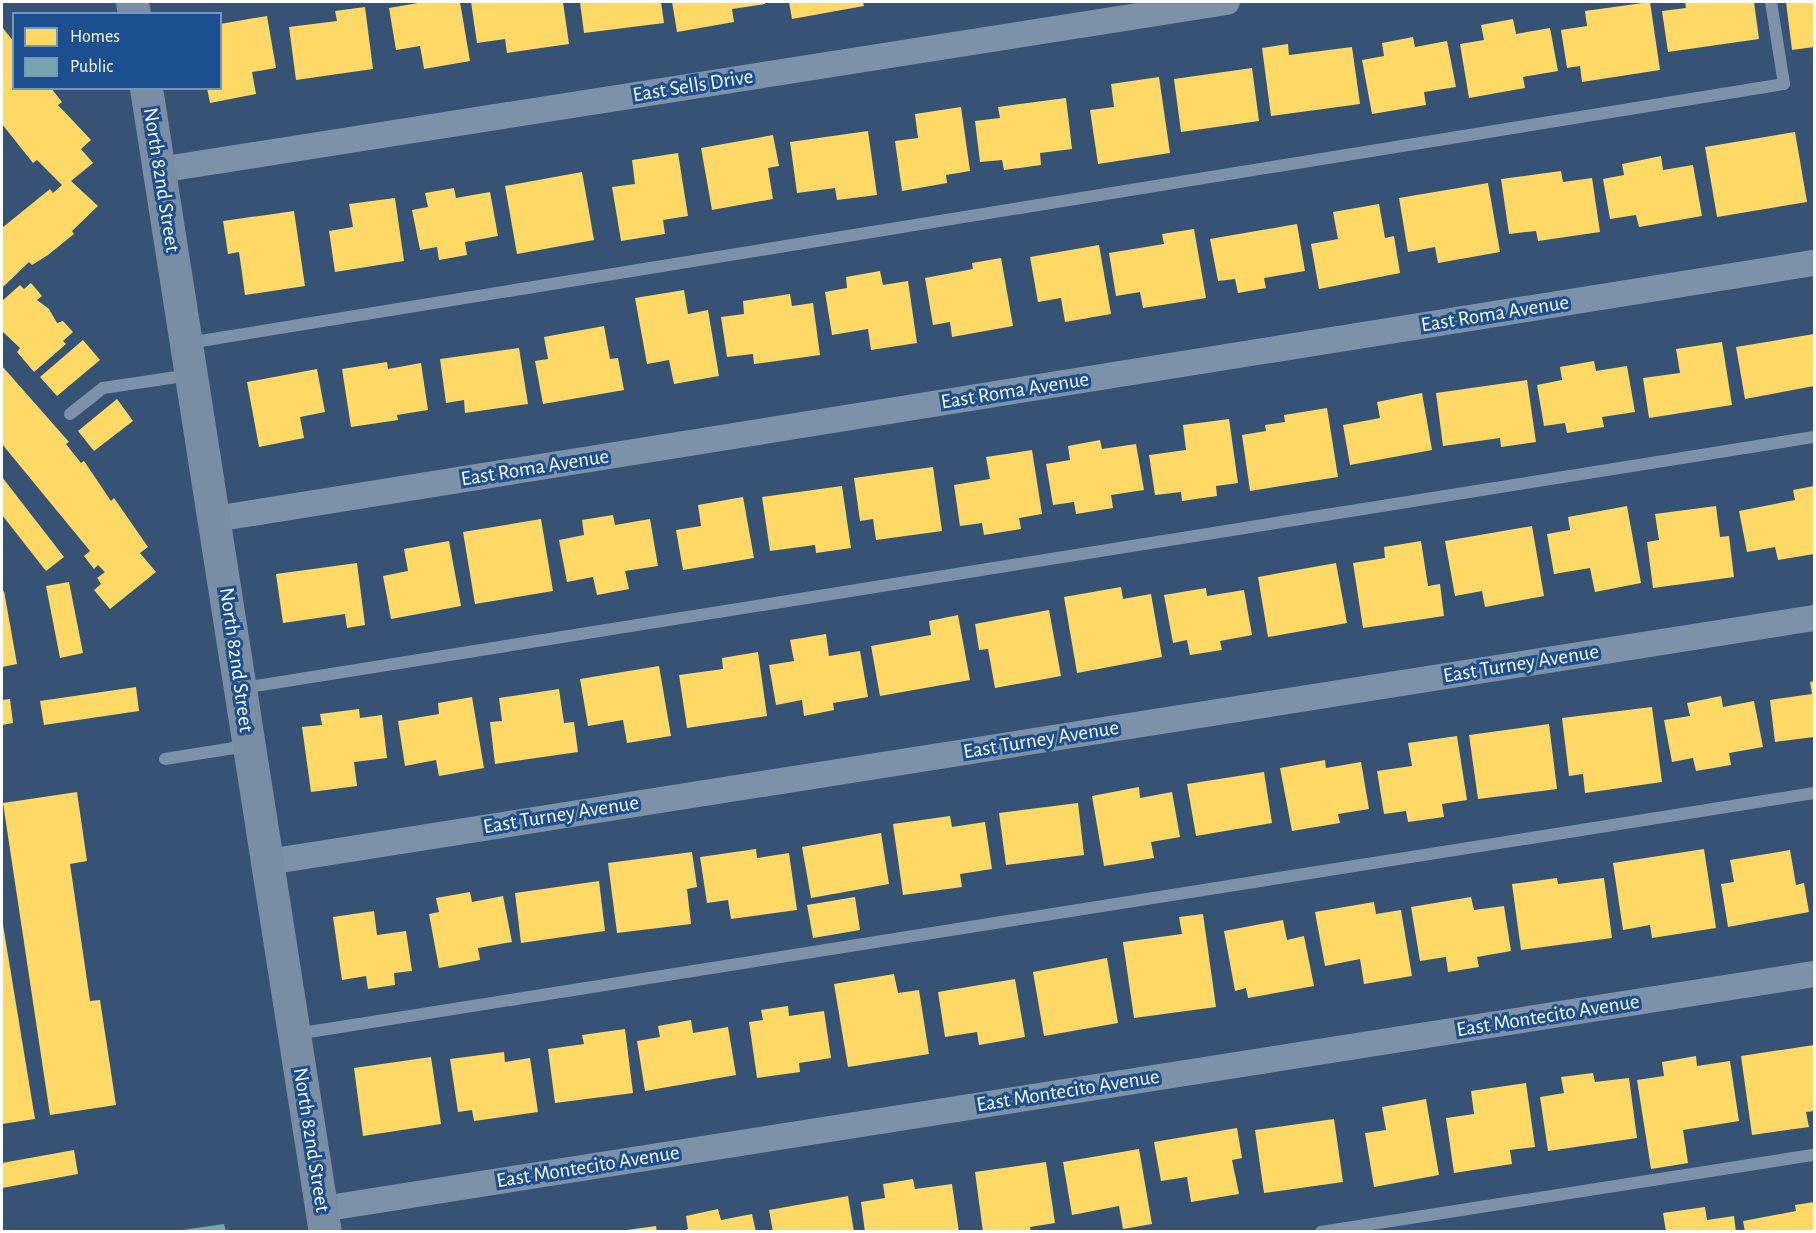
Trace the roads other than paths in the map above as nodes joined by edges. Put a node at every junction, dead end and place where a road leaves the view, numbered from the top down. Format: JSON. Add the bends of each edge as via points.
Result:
{"nodes":[{"id":1,"x":1227,"y":2,"type":"edge"},
{"id":2,"x":1771,"y":2,"type":"edge"},
{"id":3,"x":146,"y":90,"type":"edge"},
{"id":4,"x":159,"y":170,"type":"junction"},
{"id":5,"x":1815,"y":263,"type":"edge"},
{"id":6,"x":186,"y":343,"type":"junction"},
{"id":7,"x":191,"y":375,"type":"junction"},
{"id":8,"x":70,"y":414,"type":"dead end"},
{"id":9,"x":1815,"y":438,"type":"edge"},
{"id":10,"x":215,"y":519,"type":"junction"},
{"id":11,"x":1815,"y":618,"type":"edge"},
{"id":12,"x":241,"y":688,"type":"junction"},
{"id":13,"x":249,"y":746,"type":"junction"},
{"id":14,"x":165,"y":759,"type":"dead end"},
{"id":15,"x":1815,"y":793,"type":"edge"},
{"id":16,"x":268,"y":862,"type":"junction"},
{"id":17,"x":1815,"y":974,"type":"edge"},
{"id":18,"x":295,"y":1034,"type":"junction"},
{"id":19,"x":1815,"y":1155,"type":"edge"},
{"id":20,"x":324,"y":1220,"type":"edge"},
{"id":21,"x":1321,"y":1232,"type":"edge"}],
"edges":[{"from":1,"to":4,"type":"street","name":"East Sells Drive"},
{"from":2,"to":6,"type":"lane","via":[[1784,84]]},
{"from":3,"to":4,"type":"street","name":"North 82nd Street"},
{"from":4,"to":6,"type":"street","name":"North 82nd Street"},
{"from":5,"to":10,"type":"street","name":"East Roma Avenue"},
{"from":6,"to":7,"type":"street","name":"North 82nd Street"},
{"from":7,"to":8,"type":"lane","via":[[103,388]]},
{"from":7,"to":10,"type":"street","name":"North 82nd Street"},
{"from":9,"to":12,"type":"lane"},
{"from":10,"to":12,"type":"street","name":"North 82nd Street"},
{"from":11,"to":16,"type":"street","name":"East Turney Avenue"},
{"from":12,"to":13,"type":"street","name":"North 82nd Street"},
{"from":13,"to":14,"type":"lane"},
{"from":13,"to":16,"type":"street","name":"North 82nd Street"},
{"from":15,"to":18,"type":"lane"},
{"from":16,"to":18,"type":"street","name":"North 82nd Street"},
{"from":17,"to":20,"type":"street","name":"East Montecito Avenue"},
{"from":18,"to":20,"type":"street","name":"North 82nd Street"},
{"from":19,"to":21,"type":"lane"}]}
